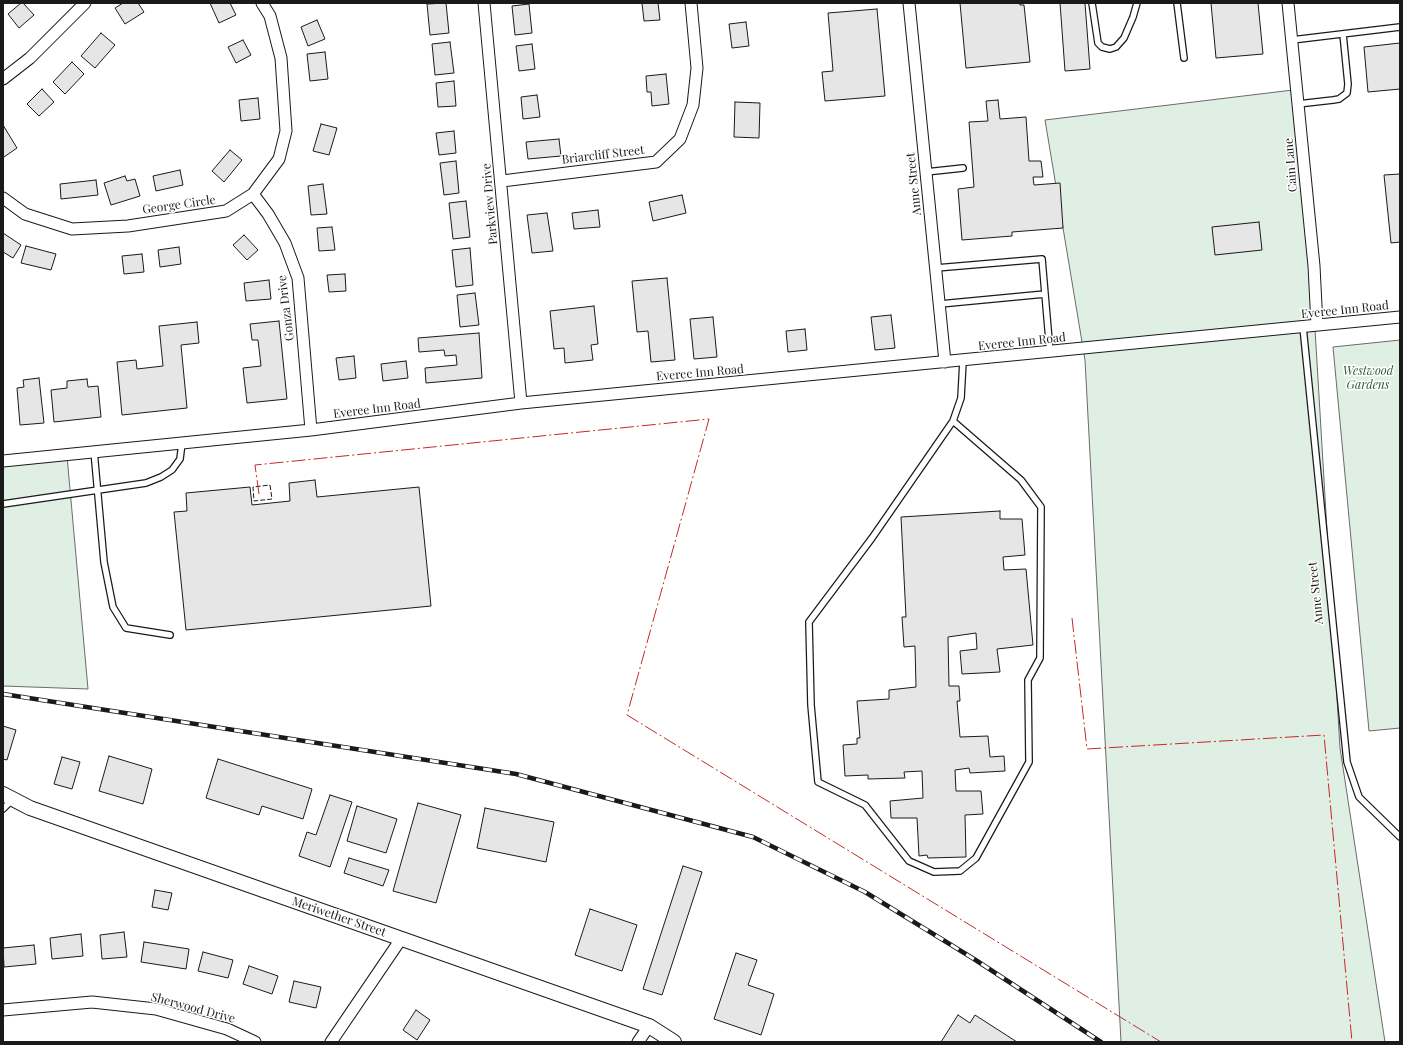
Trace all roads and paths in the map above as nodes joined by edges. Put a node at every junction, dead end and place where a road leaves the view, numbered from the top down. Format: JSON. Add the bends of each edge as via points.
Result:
{"nodes":[{"id":1,"x":85,"y":3,"type":"edge"},
{"id":2,"x":262,"y":3,"type":"edge"},
{"id":3,"x":484,"y":3,"type":"edge"},
{"id":4,"x":691,"y":3,"type":"edge"},
{"id":5,"x":909,"y":3,"type":"edge"},
{"id":6,"x":1092,"y":3,"type":"edge"},
{"id":7,"x":1137,"y":3,"type":"edge"},
{"id":8,"x":1177,"y":3,"type":"edge"},
{"id":9,"x":1288,"y":3,"type":"edge"},
{"id":10,"x":1400,"y":27,"type":"edge"},
{"id":11,"x":1343,"y":34,"type":"junction"},
{"id":12,"x":1292,"y":40,"type":"junction"},
{"id":13,"x":1184,"y":58,"type":"dead end"},
{"id":14,"x":3,"y":79,"type":"edge"},
{"id":15,"x":1298,"y":104,"type":"junction"},
{"id":16,"x":963,"y":168,"type":"dead end"},
{"id":17,"x":926,"y":172,"type":"junction"},
{"id":18,"x":502,"y":181,"type":"junction"},
{"id":19,"x":253,"y":194,"type":"junction"},
{"id":20,"x":3,"y":198,"type":"edge"},
{"id":21,"x":936,"y":268,"type":"junction"},
{"id":22,"x":1045,"y":294,"type":"junction"},
{"id":23,"x":940,"y":304,"type":"junction"},
{"id":24,"x":1400,"y":317,"type":"edge"},
{"id":25,"x":1317,"y":325,"type":"junction"},
{"id":26,"x":1303,"y":327,"type":"junction"},
{"id":27,"x":1050,"y":352,"type":"junction"},
{"id":28,"x":964,"y":361,"type":"junction"},
{"id":29,"x":946,"y":362,"type":"junction"},
{"id":30,"x":521,"y":403,"type":"junction"},
{"id":31,"x":953,"y":421,"type":"junction"},
{"id":32,"x":311,"y":430,"type":"junction"},
{"id":33,"x":182,"y":443,"type":"junction"},
{"id":34,"x":94,"y":452,"type":"junction"},
{"id":35,"x":3,"y":461,"type":"edge"},
{"id":36,"x":97,"y":491,"type":"junction"},
{"id":37,"x":3,"y":504,"type":"edge"},
{"id":38,"x":170,"y":635,"type":"dead end"},
{"id":39,"x":6,"y":801,"type":"edge"},
{"id":40,"x":1400,"y":836,"type":"edge"},
{"id":41,"x":401,"y":938,"type":"junction"},
{"id":42,"x":3,"y":1010,"type":"edge"},
{"id":43,"x":649,"y":1026,"type":"junction"},
{"id":44,"x":255,"y":1042,"type":"edge"},
{"id":45,"x":331,"y":1042,"type":"edge"},
{"id":46,"x":638,"y":1042,"type":"edge"},
{"id":47,"x":674,"y":1042,"type":"edge"}],
"edges":[{"from":1,"to":14,"type":"street","via":[[30,58]]},
{"from":2,"to":19,"type":"street","name":"George Circle","via":[[270,16],[281,58],[286,131],[279,159]]},
{"from":3,"to":18,"type":"street","name":"Parkview Drive"},
{"from":4,"to":18,"type":"street","name":"Briarcliff Street","via":[[697,68],[693,105],[680,139],[656,162]]},
{"from":5,"to":17,"type":"street","name":"Anne Street"},
{"from":6,"to":7,"type":"lane","via":[[1098,43],[1110,49],[1116,47],[1124,38]]},
{"from":8,"to":13,"type":"lane"},
{"from":9,"to":12,"type":"street","name":"Cain Lane"},
{"from":10,"to":11,"type":"lane"},
{"from":11,"to":12,"type":"lane"},
{"from":11,"to":15,"type":"lane","via":[[1347,93],[1339,99]]},
{"from":12,"to":15,"type":"street","name":"Cain Lane"},
{"from":15,"to":25,"type":"street","name":"Cain Lane","via":[[1314,266]]},
{"from":16,"to":17,"type":"lane"},
{"from":17,"to":21,"type":"street","name":"Anne Street"},
{"from":18,"to":30,"type":"street","name":"Parkview Drive"},
{"from":19,"to":20,"type":"street","name":"George Circle","via":[[226,211],[128,226],[72,229],[25,214]]},
{"from":19,"to":32,"type":"street","name":"Gonza Drive","via":[[285,243],[298,278]]},
{"from":21,"to":22,"type":"lane","via":[[1042,259]]},
{"from":21,"to":23,"type":"street","name":"Anne Street"},
{"from":22,"to":23,"type":"lane"},
{"from":22,"to":27,"type":"lane"},
{"from":23,"to":29,"type":"street","name":"Anne Street"},
{"from":24,"to":25,"type":"street","name":"Everee Inn Road"},
{"from":25,"to":26,"type":"street","name":"Everee Inn Road"},
{"from":26,"to":27,"type":"street","name":"Everee Inn Road"},
{"from":26,"to":40,"type":"lane","name":"Anne Street","via":[[1347,762],[1358,797]]},
{"from":27,"to":28,"type":"street","name":"Everee Inn Road"},
{"from":28,"to":29,"type":"street","name":"Everee Inn Road"},
{"from":28,"to":31,"type":"lane","via":[[961,398]]},
{"from":29,"to":30,"type":"street","name":"Everee Inn Road"},
{"from":30,"to":32,"type":"street","name":"Everee Inn Road"},
{"from":31,"to":31,"type":"lane","via":[[872,538],[809,622],[811,705],[818,782],[864,805],[909,861],[934,872],[960,871],[976,858],[1029,762],[1028,680],[1040,658],[1041,507],[1021,480]]},
{"from":32,"to":33,"type":"street","name":"Everee Inn Road"},
{"from":33,"to":34,"type":"street","name":"Everee Inn Road"},
{"from":33,"to":36,"type":"lane","via":[[180,459],[172,470],[162,477],[146,484]]},
{"from":34,"to":35,"type":"street","name":"Everee Inn Road"},
{"from":34,"to":36,"type":"lane"},
{"from":36,"to":37,"type":"lane"},
{"from":36,"to":38,"type":"lane","via":[[104,562],[113,607],[126,628]]},
{"from":39,"to":41,"type":"street","name":"Meriwether Street"},
{"from":41,"to":43,"type":"street","name":"Meriwether Street"},
{"from":41,"to":45,"type":"street"},
{"from":42,"to":44,"type":"street","name":"Sherwood Drive","via":[[92,1002],[156,1009],[227,1029]]},
{"from":43,"to":46,"type":"street"},
{"from":43,"to":47,"type":"street","name":"Meriwether Street"}]}
